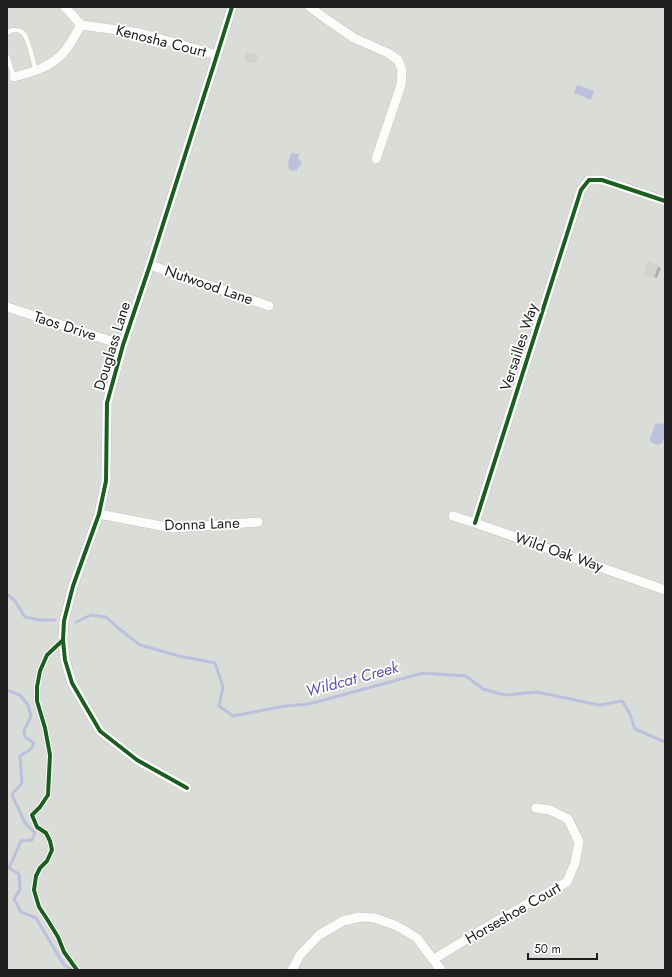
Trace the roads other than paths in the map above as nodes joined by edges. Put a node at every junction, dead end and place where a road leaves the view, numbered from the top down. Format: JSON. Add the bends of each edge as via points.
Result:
{"nodes":[{"id":1,"x":65,"y":7,"type":"edge"},
{"id":2,"x":232,"y":7,"type":"edge"},
{"id":3,"x":310,"y":7,"type":"edge"},
{"id":4,"x":81,"y":24,"type":"junction"},
{"id":5,"x":7,"y":33,"type":"edge"},
{"id":6,"x":217,"y":55,"type":"junction"},
{"id":7,"x":7,"y":56,"type":"edge"},
{"id":8,"x":36,"y":70,"type":"junction"},
{"id":9,"x":14,"y":77,"type":"joint"},
{"id":10,"x":376,"y":159,"type":"dead end"},
{"id":11,"x":665,"y":201,"type":"edge"},
{"id":12,"x":150,"y":266,"type":"junction"},
{"id":13,"x":269,"y":306,"type":"dead end"},
{"id":14,"x":7,"y":307,"type":"edge"},
{"id":15,"x":123,"y":345,"type":"junction"},
{"id":16,"x":99,"y":514,"type":"junction"},
{"id":17,"x":453,"y":516,"type":"dead end"},
{"id":18,"x":258,"y":522,"type":"dead end"},
{"id":19,"x":475,"y":523,"type":"junction"},
{"id":20,"x":665,"y":590,"type":"edge"},
{"id":21,"x":187,"y":788,"type":"dead end"},
{"id":22,"x":536,"y":808,"type":"dead end"},
{"id":23,"x":434,"y":959,"type":"junction"},
{"id":24,"x":292,"y":970,"type":"edge"},
{"id":25,"x":441,"y":970,"type":"edge"}],
"edges":[{"from":1,"to":4,"type":"street"},
{"from":2,"to":6,"type":"street","name":"Douglass Lane"},
{"from":3,"to":10,"type":"street","via":[[354,38],[398,60],[402,70],[401,85]]},
{"from":4,"to":6,"type":"street","name":"Kenosha Court","via":[[140,33]]},
{"from":4,"to":8,"type":"street","via":[[65,51],[52,63]]},
{"from":5,"to":8,"type":"lane","via":[[18,30],[24,34]]},
{"from":6,"to":12,"type":"street","name":"Douglass Lane"},
{"from":7,"to":9,"type":"lane"},
{"from":8,"to":9,"type":"street"},
{"from":11,"to":19,"type":"street","name":"Versailles Way","via":[[602,180],[588,180],[581,190]]},
{"from":12,"to":13,"type":"street","name":"Nutwood Lane"},
{"from":12,"to":15,"type":"street","name":"Douglass Lane"},
{"from":14,"to":15,"type":"street","name":"Taos Drive"},
{"from":15,"to":16,"type":"street","name":"Douglass Lane","via":[[108,403],[106,481]]},
{"from":16,"to":18,"type":"street","name":"Donna Lane","via":[[172,528]]},
{"from":16,"to":21,"type":"street","name":"Douglass Lane","via":[[73,586],[64,621],[65,660],[72,683],[100,731],[138,760]]},
{"from":17,"to":19,"type":"street","name":"Wild Oak Way"},
{"from":19,"to":20,"type":"street","name":"Wild Oak Way"},
{"from":22,"to":23,"type":"street","name":"Horseshoe Court","via":[[550,810],[568,819],[579,842],[575,863],[567,882]]},
{"from":23,"to":24,"type":"street","via":[[417,938],[397,926],[375,918],[360,917],[343,921],[320,935],[300,955]]},
{"from":23,"to":25,"type":"street"}]}
